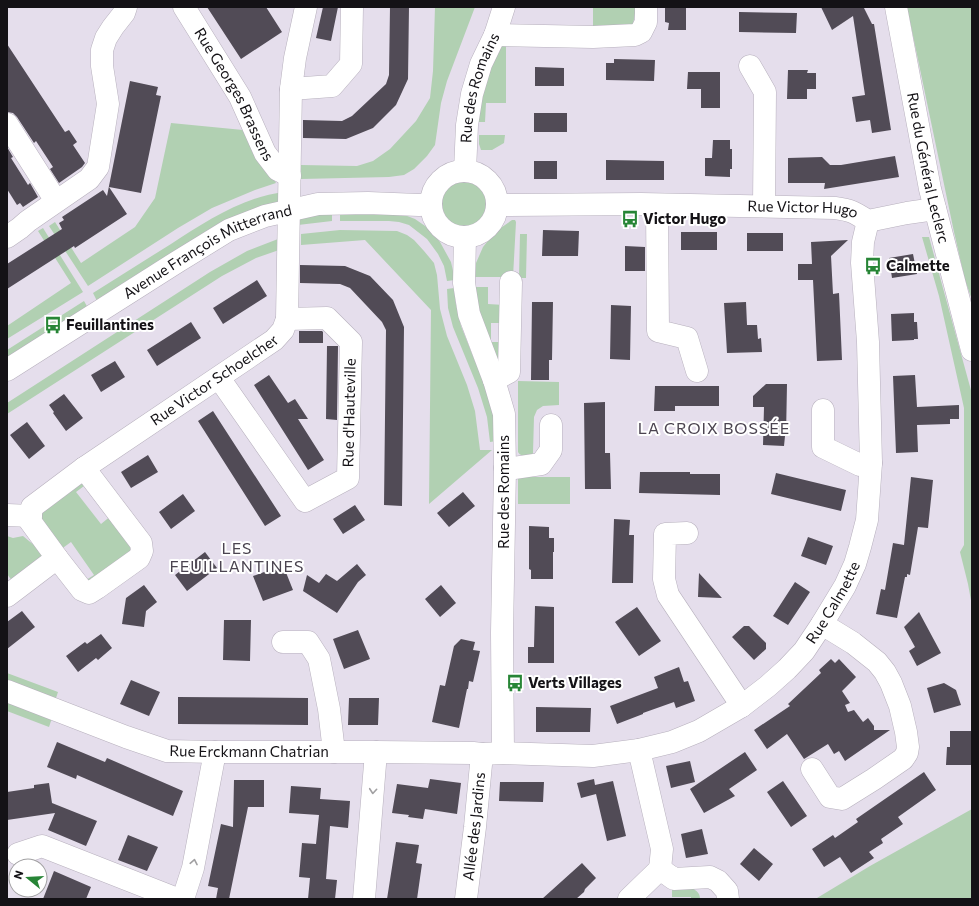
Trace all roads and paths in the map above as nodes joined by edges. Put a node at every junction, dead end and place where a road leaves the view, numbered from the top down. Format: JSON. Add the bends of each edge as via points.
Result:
{"nodes":[{"id":1,"x":126,"y":7,"type":"edge"},
{"id":2,"x":184,"y":7,"type":"edge"},
{"id":3,"x":306,"y":7,"type":"edge"},
{"id":4,"x":352,"y":7,"type":"edge"},
{"id":5,"x":504,"y":7,"type":"edge"},
{"id":6,"x":646,"y":7,"type":"edge"},
{"id":7,"x":896,"y":7,"type":"edge"},
{"id":8,"x":495,"y":35,"type":"junction"},
{"id":9,"x":750,"y":66,"type":"dead end"},
{"id":10,"x":292,"y":89,"type":"junction"},
{"id":11,"x":7,"y":124,"type":"edge"},
{"id":12,"x":465,"y":171,"type":"junction"},
{"id":13,"x":290,"y":176,"type":"junction"},
{"id":14,"x":56,"y":201,"type":"junction"},
{"id":15,"x":431,"y":204,"type":"junction"},
{"id":16,"x":498,"y":205,"type":"junction"},
{"id":17,"x":657,"y":205,"type":"junction"},
{"id":18,"x":764,"y":206,"type":"junction"},
{"id":19,"x":935,"y":209,"type":"junction"},
{"id":20,"x":289,"y":211,"type":"junction"},
{"id":21,"x":868,"y":221,"type":"junction"},
{"id":22,"x":7,"y":237,"type":"edge"},
{"id":23,"x":465,"y":237,"type":"junction"},
{"id":24,"x":511,"y":282,"type":"dead end"},
{"id":25,"x":287,"y":319,"type":"junction"},
{"id":26,"x":971,"y":342,"type":"edge"},
{"id":27,"x":7,"y":370,"type":"edge"},
{"id":28,"x":697,"y":370,"type":"dead end"},
{"id":29,"x":219,"y":378,"type":"junction"},
{"id":30,"x":494,"y":380,"type":"junction"},
{"id":31,"x":823,"y":410,"type":"dead end"},
{"id":32,"x":551,"y":425,"type":"dead end"},
{"id":33,"x":871,"y":462,"type":"junction"},
{"id":34,"x":84,"y":468,"type":"junction"},
{"id":35,"x":505,"y":468,"type":"junction"},
{"id":36,"x":7,"y":515,"type":"edge"},
{"id":37,"x":31,"y":516,"type":"junction"},
{"id":38,"x":688,"y":533,"type":"dead end"},
{"id":39,"x":57,"y":558,"type":"junction"},
{"id":40,"x":7,"y":596,"type":"edge"},
{"id":41,"x":822,"y":624,"type":"junction"},
{"id":42,"x":283,"y":642,"type":"dead end"},
{"id":43,"x":7,"y":691,"type":"edge"},
{"id":44,"x":742,"y":706,"type":"junction"},
{"id":45,"x":639,"y":750,"type":"junction"},
{"id":46,"x":215,"y":752,"type":"junction"},
{"id":47,"x":334,"y":752,"type":"junction"},
{"id":48,"x":376,"y":752,"type":"junction"},
{"id":49,"x":492,"y":753,"type":"junction"},
{"id":50,"x":812,"y":769,"type":"dead end"},
{"id":51,"x":18,"y":854,"type":"dead end"},
{"id":52,"x":660,"y":869,"type":"junction"},
{"id":53,"x":177,"y":899,"type":"edge"},
{"id":54,"x":183,"y":899,"type":"edge"},
{"id":55,"x":364,"y":899,"type":"edge"},
{"id":56,"x":466,"y":899,"type":"edge"},
{"id":57,"x":629,"y":899,"type":"edge"},
{"id":58,"x":728,"y":899,"type":"edge"}],
"edges":[{"from":1,"to":14,"type":"street","via":[[106,38],[102,50],[108,104],[98,167],[89,179]]},
{"from":2,"to":13,"type":"street","name":"Rue Georges Brassens","via":[[240,97],[265,153],[278,170]]},
{"from":3,"to":10,"type":"street","name":"Rue Victor Schoelcher","via":[[295,58]]},
{"from":4,"to":10,"type":"street","via":[[351,64],[332,86]]},
{"from":5,"to":8,"type":"street","name":"Rue des Romains"},
{"from":6,"to":8,"type":"street","via":[[646,22],[641,32],[635,35]]},
{"from":7,"to":19,"type":"street","name":"Rue du Général Leclerc"},
{"from":8,"to":12,"type":"street","name":"Rue des Romains","via":[[481,64],[472,94],[467,125]]},
{"from":9,"to":18,"type":"street","via":[[765,92]]},
{"from":10,"to":13,"type":"street","name":"Rue Victor Schoelcher"},
{"from":11,"to":14,"type":"street"},
{"from":12,"to":15,"type":"street","via":[[444,178],[439,183]]},
{"from":12,"to":16,"type":"street","via":[[473,172],[488,181],[495,192]]},
{"from":13,"to":20,"type":"street","name":"Rue Victor Schoelcher"},
{"from":14,"to":22,"type":"street"},
{"from":15,"to":20,"type":"street","name":"Avenue François Mitterrand","via":[[318,204]]},
{"from":15,"to":23,"type":"street","via":[[434,217],[441,228],[452,235]]},
{"from":16,"to":17,"type":"street","name":"Rue Victor Hugo"},
{"from":16,"to":23,"type":"street","via":[[495,217],[488,228],[477,235]]},
{"from":17,"to":18,"type":"street","name":"Rue Victor Hugo"},
{"from":17,"to":28,"type":"street","via":[[658,330],[687,338]]},
{"from":18,"to":21,"type":"street","name":"Rue Victor Hugo","via":[[835,208],[855,212]]},
{"from":19,"to":21,"type":"street","name":"Rue Victor Hugo"},
{"from":19,"to":26,"type":"street","name":"Rue du Général Leclerc"},
{"from":20,"to":25,"type":"street","name":"Rue Victor Schoelcher"},
{"from":20,"to":27,"type":"street","name":"Avenue François Mitterrand","via":[[265,216],[229,230]]},
{"from":21,"to":33,"type":"street","name":"Rue Calmette","via":[[862,263],[868,342]]},
{"from":23,"to":30,"type":"street","name":"Rue des Romains","via":[[464,283],[469,314]]},
{"from":24,"to":30,"type":"street","via":[[508,372]]},
{"from":25,"to":29,"type":"street","name":"Rue Victor Schoelcher","via":[[283,330],[274,340]]},
{"from":25,"to":29,"type":"street","name":"Rue d'Hauteville","via":[[327,318],[351,342],[348,478],[305,501]]},
{"from":29,"to":34,"type":"street","name":"Rue Victor Schoelcher"},
{"from":30,"to":35,"type":"street","name":"Rue des Romains","via":[[504,414]]},
{"from":31,"to":33,"type":"street","via":[[823,447],[860,465]]},
{"from":32,"to":35,"type":"street","via":[[551,450],[541,464]]},
{"from":33,"to":41,"type":"street","name":"Rue Calmette","via":[[867,520],[860,547],[844,586]]},
{"from":34,"to":37,"type":"street","name":"Rue Victor Schoelcher","via":[[32,507]]},
{"from":34,"to":39,"type":"street","via":[[141,543],[142,551],[139,558],[89,592],[82,590]]},
{"from":35,"to":49,"type":"street","name":"Rue des Romains","via":[[502,633]]},
{"from":36,"to":37,"type":"street"},
{"from":37,"to":39,"type":"street","via":[[30,521]]},
{"from":38,"to":44,"type":"street","via":[[665,534],[664,579],[668,595]]},
{"from":39,"to":40,"type":"street"},
{"from":41,"to":44,"type":"street","name":"Rue Calmette","via":[[787,669]]},
{"from":41,"to":50,"type":"street","via":[[877,662],[885,672],[900,706],[908,747],[903,759],[842,799],[830,797]]},
{"from":42,"to":47,"type":"street","via":[[308,642],[319,659]]},
{"from":43,"to":46,"type":"street","name":"Rue Erckmann Chatrian","via":[[160,749]]},
{"from":44,"to":45,"type":"street","name":"Rue Calmette","via":[[699,731],[672,742]]},
{"from":45,"to":49,"type":"street","name":"Rue Calmette","via":[[593,756]]},
{"from":45,"to":52,"type":"street","via":[[662,849]]},
{"from":46,"to":47,"type":"street","name":"Rue Erckmann Chatrian"},
{"from":54,"to":46,"type":"street","one_way":true,"via":[[193,868]]},
{"from":47,"to":48,"type":"street","name":"Rue Erckmann Chatrian"},
{"from":48,"to":49,"type":"street","name":"Rue Erckmann Chatrian"},
{"from":48,"to":55,"type":"street","one_way":true},
{"from":49,"to":56,"type":"street","name":"Allée des Jardins","via":[[475,827]]},
{"from":51,"to":53,"type":"street","via":[[42,846]]},
{"from":52,"to":57,"type":"street"},
{"from":52,"to":58,"type":"street","via":[[674,879],[710,878],[718,881],[727,891]]}]}
